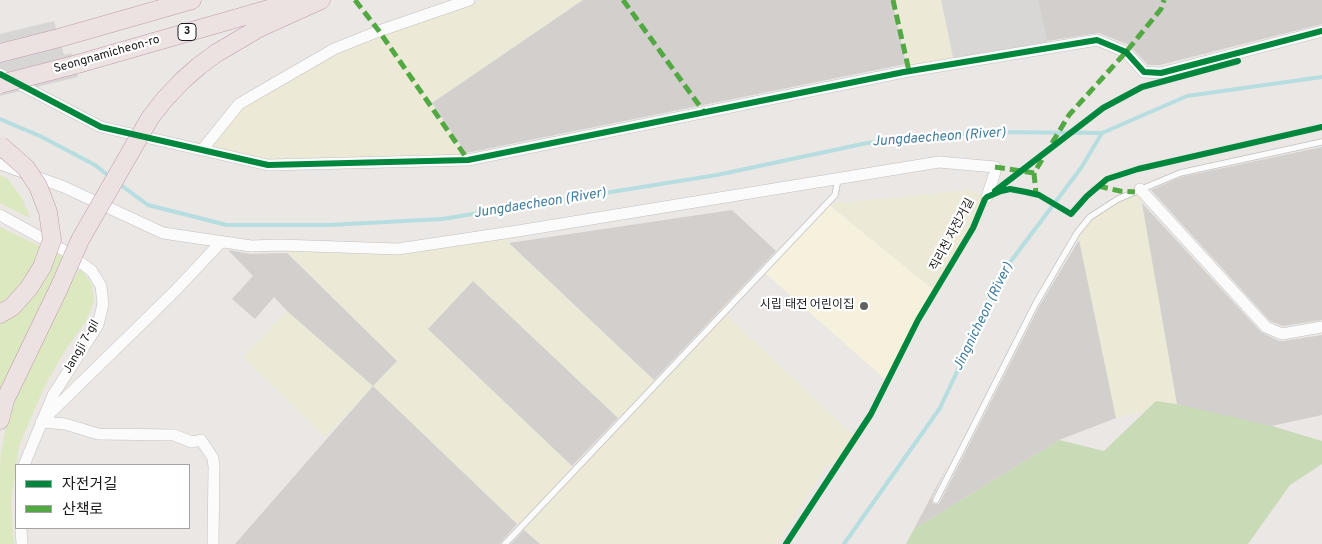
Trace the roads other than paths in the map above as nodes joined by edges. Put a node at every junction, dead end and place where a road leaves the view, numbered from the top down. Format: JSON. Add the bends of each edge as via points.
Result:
{"nodes":[{"id":1,"x":192,"y":0,"type":"edge"},
{"id":2,"x":300,"y":0,"type":"edge"},
{"id":3,"x":321,"y":0,"type":"edge"},
{"id":4,"x":469,"y":0,"type":"edge"},
{"id":5,"x":1322,"y":31,"type":"edge"},
{"id":6,"x":0,"y":53,"type":"edge"},
{"id":7,"x":0,"y":74,"type":"edge"},
{"id":8,"x":0,"y":84,"type":"edge"},
{"id":9,"x":1322,"y":142,"type":"edge"},
{"id":10,"x":0,"y":145,"type":"edge"},
{"id":11,"x":202,"y":150,"type":"junction"},
{"id":12,"x":0,"y":164,"type":"edge"},
{"id":13,"x":838,"y":179,"type":"junction"},
{"id":14,"x":1140,"y":189,"type":"junction"},
{"id":15,"x":987,"y":197,"type":"dead end"},
{"id":16,"x":0,"y":215,"type":"edge"},
{"id":17,"x":221,"y":242,"type":"junction"},
{"id":18,"x":0,"y":314,"type":"edge"},
{"id":19,"x":1322,"y":327,"type":"edge"},
{"id":20,"x":0,"y":420,"type":"edge"},
{"id":21,"x":41,"y":422,"type":"junction"},
{"id":22,"x":24,"y":464,"type":"edge"},
{"id":23,"x":936,"y":500,"type":"dead end"},
{"id":24,"x":21,"y":529,"type":"edge"},
{"id":25,"x":22,"y":544,"type":"edge"},
{"id":26,"x":213,"y":544,"type":"edge"},
{"id":27,"x":505,"y":544,"type":"edge"}],
"edges":[{"from":1,"to":6,"type":"highway"},
{"from":2,"to":8,"type":"highway","name":"Seongnamicheon-ro","number":"3","bridge":true},
{"from":3,"to":20,"type":"highway","bridge":true,"via":[[259,28],[215,54],[183,80],[150,118],[80,240],[5,400]]},
{"from":4,"to":11,"type":"street","via":[[334,49],[239,104]]},
{"from":5,"to":11,"type":"street","via":[[1161,72],[1144,72],[1126,52],[1097,40],[904,72],[468,160],[268,165]]},
{"from":7,"to":11,"type":"street","via":[[101,127]]},
{"from":9,"to":14,"type":"lane","via":[[1180,173]]},
{"from":10,"to":18,"type":"highway","bridge":true,"via":[[26,168],[38,186],[48,212],[52,240],[42,267],[29,288],[12,307]]},
{"from":12,"to":17,"type":"street","via":[[64,188],[163,233]]},
{"from":13,"to":15,"type":"street","via":[[939,162],[995,167]]},
{"from":13,"to":17,"type":"street","via":[[398,249],[280,244],[252,246]]},
{"from":13,"to":27,"type":"lane","via":[[835,195]]},
{"from":14,"to":19,"type":"street","via":[[1266,327],[1282,334]]},
{"from":14,"to":23,"type":"lane","via":[[1090,217],[1077,233],[1036,303]]},
{"from":16,"to":21,"type":"street","name":"Jangji 7-gil","via":[[66,251],[92,271],[101,286],[103,304],[98,325],[52,395]]},
{"from":17,"to":21,"type":"street","via":[[175,292]]},
{"from":21,"to":22,"type":"street","name":"Jangji 7-gil"},
{"from":21,"to":26,"type":"street","via":[[65,424],[98,434],[174,435],[192,442],[201,440],[213,458]]},
{"from":24,"to":25,"type":"street"}]}
